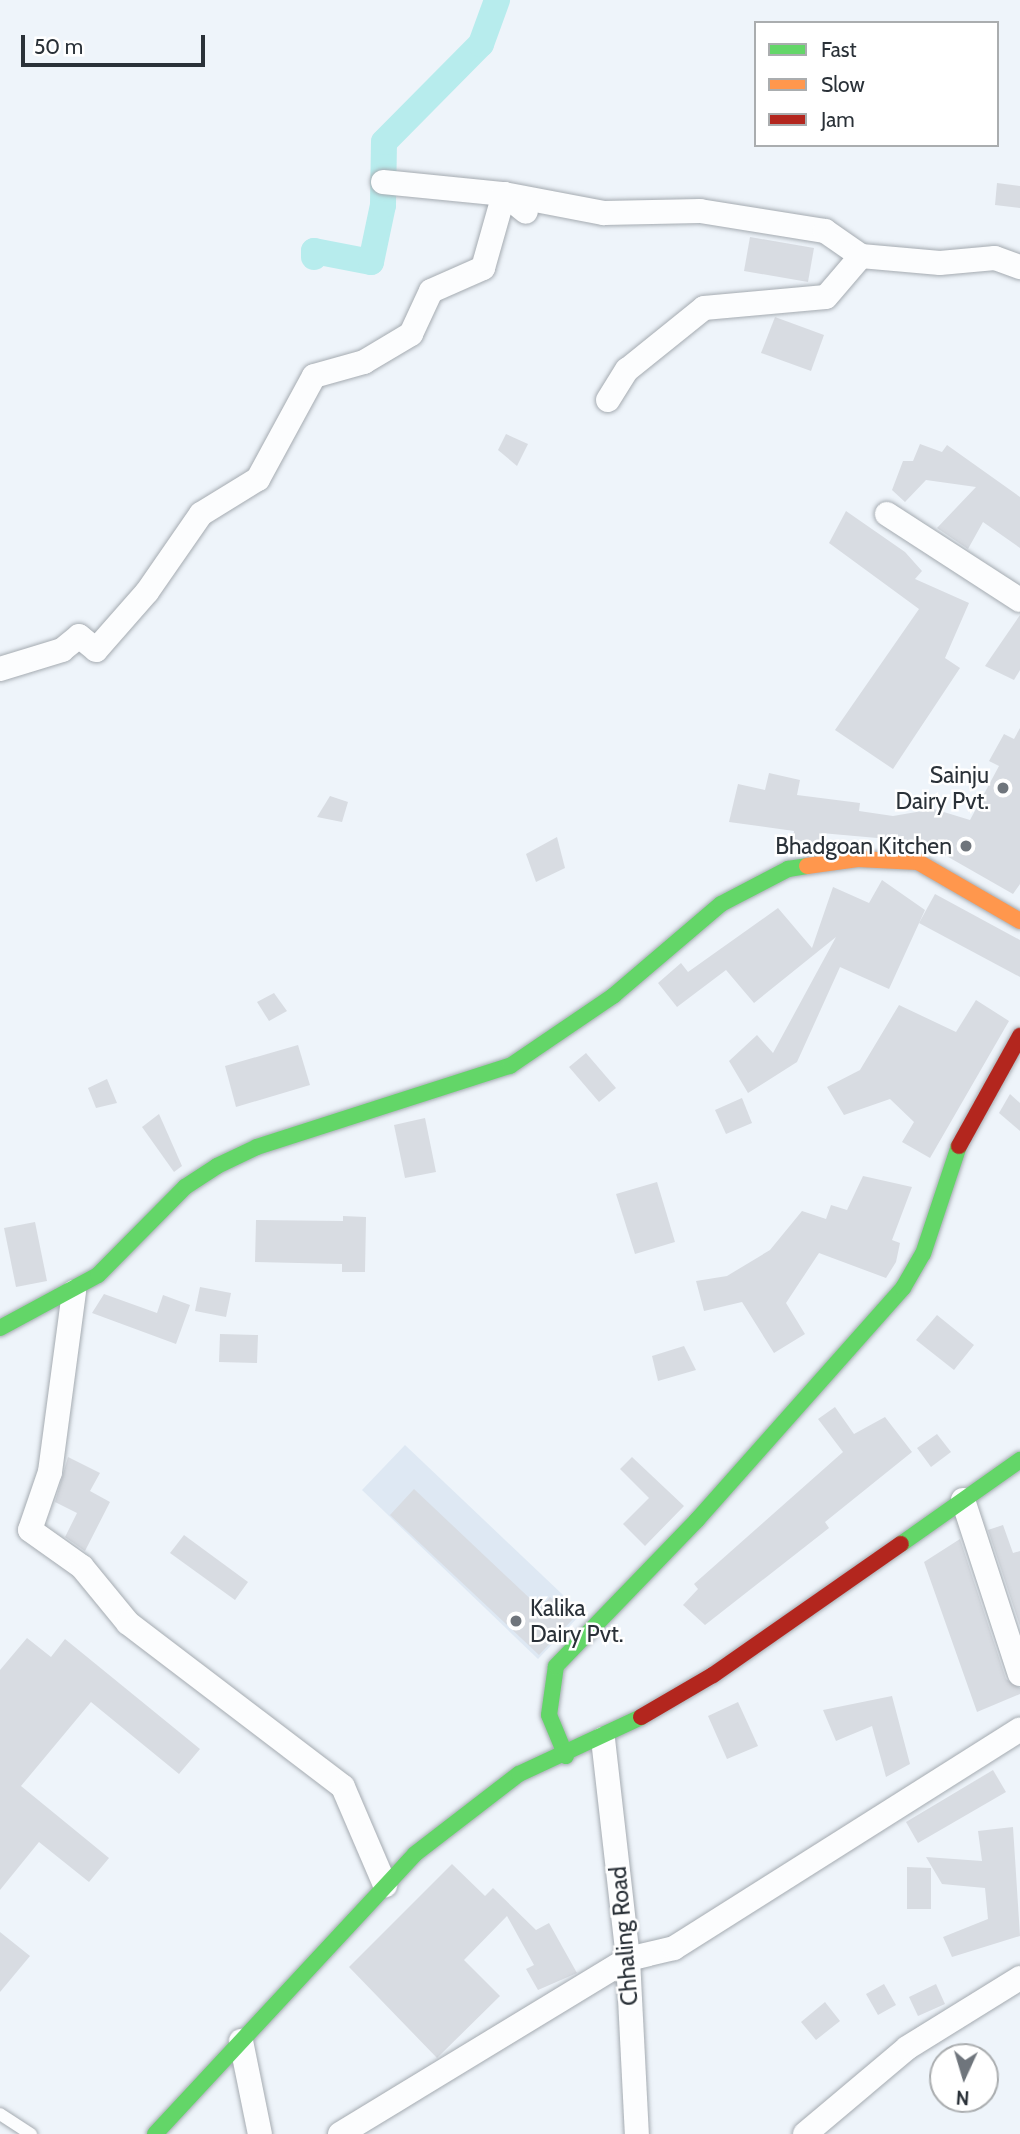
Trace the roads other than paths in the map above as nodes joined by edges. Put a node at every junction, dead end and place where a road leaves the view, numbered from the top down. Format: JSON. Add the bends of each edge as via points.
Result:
{"nodes":[{"id":1,"x":383,"y":181,"type":"dead end"},
{"id":2,"x":504,"y":194,"type":"junction"},
{"id":3,"x":526,"y":212,"type":"dead end"},
{"id":4,"x":861,"y":256,"type":"junction"},
{"id":5,"x":1020,"y":267,"type":"edge"},
{"id":6,"x":608,"y":400,"type":"dead end"},
{"id":7,"x":887,"y":514,"type":"dead end"},
{"id":8,"x":1020,"y":600,"type":"edge"},
{"id":9,"x":0,"y":669,"type":"edge"},
{"id":10,"x":1020,"y":921,"type":"edge"},
{"id":11,"x":1020,"y":1036,"type":"edge"},
{"id":12,"x":74,"y":1292,"type":"junction"},
{"id":13,"x":0,"y":1328,"type":"edge"},
{"id":14,"x":1020,"y":1460,"type":"edge"},
{"id":15,"x":963,"y":1500,"type":"junction"},
{"id":16,"x":1020,"y":1674,"type":"edge"},
{"id":17,"x":1020,"y":1729,"type":"edge"},
{"id":18,"x":603,"y":1739,"type":"junction"},
{"id":19,"x":566,"y":1756,"type":"junction"},
{"id":20,"x":385,"y":1885,"type":"junction"},
{"id":21,"x":628,"y":1959,"type":"junction"},
{"id":22,"x":1020,"y":1978,"type":"edge"},
{"id":23,"x":241,"y":2041,"type":"junction"},
{"id":24,"x":0,"y":2114,"type":"edge"},
{"id":25,"x":31,"y":2134,"type":"edge"},
{"id":26,"x":155,"y":2134,"type":"edge"},
{"id":27,"x":260,"y":2134,"type":"edge"},
{"id":28,"x":340,"y":2134,"type":"edge"},
{"id":29,"x":637,"y":2134,"type":"edge"},
{"id":30,"x":805,"y":2134,"type":"edge"}],
"edges":[{"from":1,"to":2,"type":"street"},
{"from":2,"to":3,"type":"street"},
{"from":2,"to":4,"type":"street","via":[[604,213],[700,211],[824,232]]},
{"from":2,"to":9,"type":"street","via":[[483,268],[431,291],[411,334],[364,362],[314,376],[258,479],[201,514],[147,592],[96,650],[79,636],[62,650]]},
{"from":4,"to":5,"type":"street","via":[[940,263],[995,258]]},
{"from":4,"to":6,"type":"street","via":[[826,298],[704,308],[626,370]]},
{"from":7,"to":8,"type":"street"},
{"from":10,"to":12,"type":"main road","via":[[918,862],[870,859],[788,869],[721,904],[613,996],[510,1066],[257,1147],[217,1166],[185,1186],[131,1248]]},
{"from":11,"to":19,"type":"main road","via":[[949,1163],[923,1254],[903,1288],[697,1520],[556,1666],[549,1715]]},
{"from":12,"to":13,"type":"main road"},
{"from":12,"to":20,"type":"street","via":[[50,1472],[30,1530],[82,1567],[128,1623],[343,1787]]},
{"from":14,"to":15,"type":"main road"},
{"from":15,"to":16,"type":"street"},
{"from":15,"to":18,"type":"main road","via":[[713,1675]]},
{"from":17,"to":21,"type":"street","via":[[674,1948]]},
{"from":18,"to":19,"type":"main road"},
{"from":18,"to":21,"type":"street","name":"Chhaling Road"},
{"from":19,"to":20,"type":"main road","via":[[519,1774],[479,1801]]},
{"from":20,"to":23,"type":"main road"},
{"from":21,"to":28,"type":"street"},
{"from":21,"to":29,"type":"street","name":"Chhaling Road"},
{"from":22,"to":30,"type":"street","via":[[907,2048]]},
{"from":23,"to":26,"type":"main road"},
{"from":23,"to":27,"type":"street"},
{"from":24,"to":25,"type":"lane"}]}
